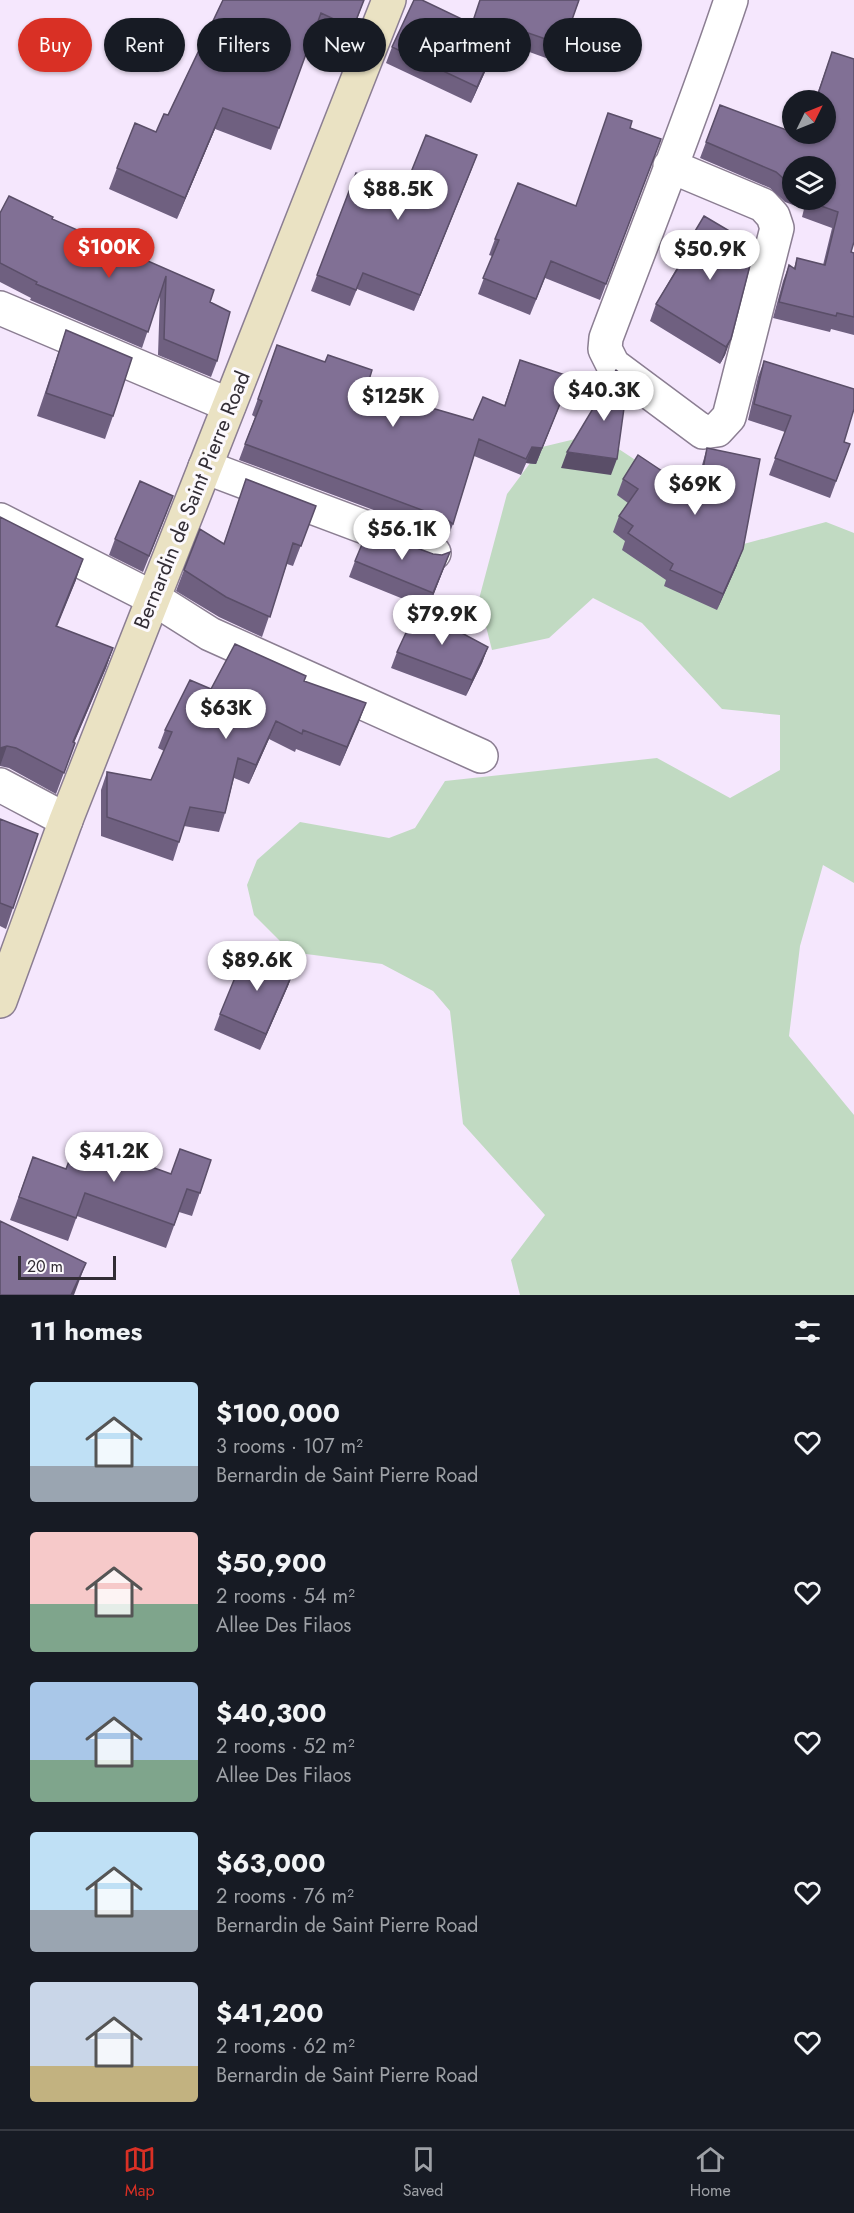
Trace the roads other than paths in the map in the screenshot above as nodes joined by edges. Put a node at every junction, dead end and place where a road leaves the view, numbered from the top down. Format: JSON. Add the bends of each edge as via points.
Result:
{"nodes":[{"id":1,"x":389,"y":0,"type":"edge"},
{"id":2,"x":731,"y":0,"type":"edge"},
{"id":3,"x":670,"y":166,"type":"junction"},
{"id":4,"x":0,"y":308,"type":"edge"},
{"id":5,"x":229,"y":405,"type":"junction"},
{"id":6,"x":205,"y":467,"type":"junction"},
{"id":7,"x":0,"y":520,"type":"edge"},
{"id":8,"x":434,"y":553,"type":"edge"},
{"id":9,"x":153,"y":598,"type":"junction"},
{"id":10,"x":481,"y":756,"type":"dead end"},
{"id":11,"x":0,"y":784,"type":"edge"},
{"id":12,"x":66,"y":820,"type":"junction"},
{"id":13,"x":0,"y":1001,"type":"edge"}],
"edges":[{"from":1,"to":5,"type":"main road","name":"Bernardin de Saint Pierre Road"},
{"from":2,"to":3,"type":"street"},
{"from":3,"to":3,"type":"street","via":[[605,349],[613,365],[703,432],[717,430],[729,417],[777,228],[763,205]]},
{"from":4,"to":5,"type":"street"},
{"from":5,"to":6,"type":"main road","name":"Bernardin de Saint Pierre Road"},
{"from":6,"to":8,"type":"street"},
{"from":6,"to":9,"type":"main road","name":"Bernardin de Saint Pierre Road"},
{"from":7,"to":9,"type":"street"},
{"from":9,"to":10,"type":"street","via":[[210,634]]},
{"from":9,"to":12,"type":"main road","name":"Bernardin de Saint Pierre Road"},
{"from":11,"to":12,"type":"street"},
{"from":12,"to":13,"type":"main road","name":"Bernardin de Saint Pierre Road"}]}
